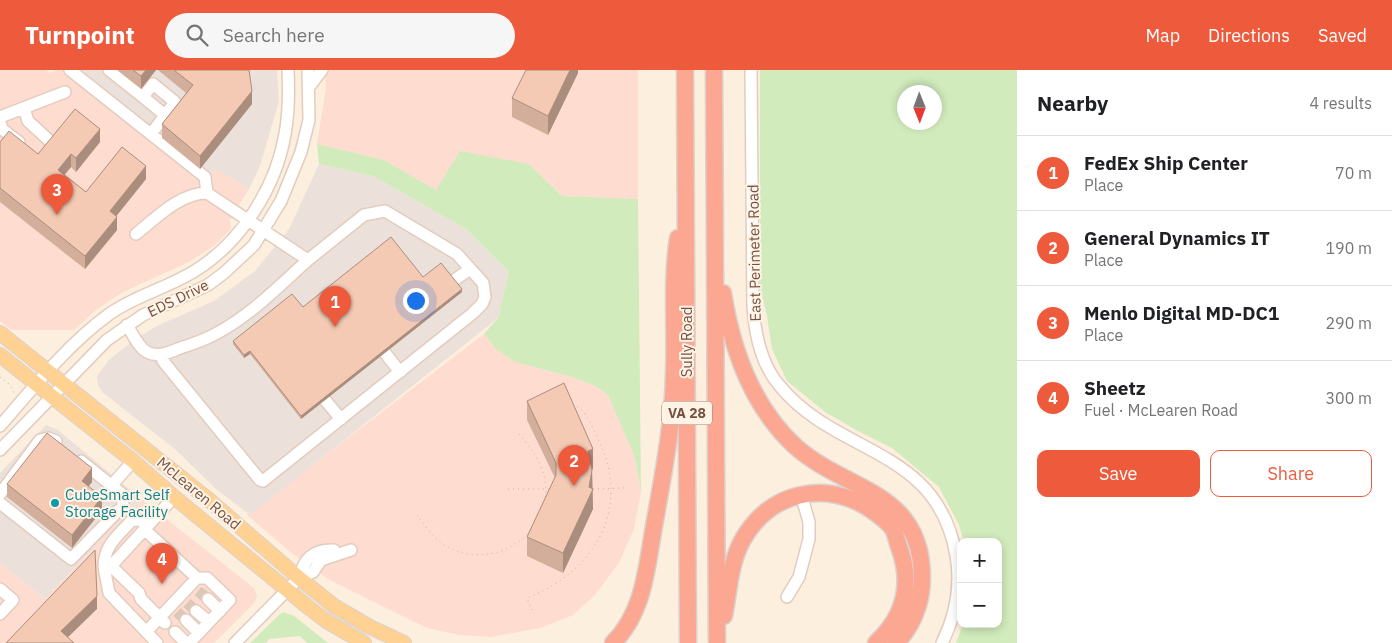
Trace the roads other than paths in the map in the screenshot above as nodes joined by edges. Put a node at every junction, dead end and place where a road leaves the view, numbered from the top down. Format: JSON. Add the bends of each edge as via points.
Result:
{"nodes":[{"id":1,"x":70,"y":70,"type":"edge"},
{"id":2,"x":109,"y":70,"type":"edge"},
{"id":3,"x":288,"y":70,"type":"edge"},
{"id":4,"x":308,"y":70,"type":"edge"},
{"id":5,"x":322,"y":70,"type":"edge"},
{"id":6,"x":685,"y":70,"type":"edge"},
{"id":7,"x":714,"y":70,"type":"edge"},
{"id":8,"x":751,"y":70,"type":"edge"},
{"id":9,"x":309,"y":87,"type":"junction"},
{"id":10,"x":65,"y":92,"type":"dead end"},
{"id":11,"x":143,"y":97,"type":"junction"},
{"id":12,"x":24,"y":108,"type":"junction"},
{"id":13,"x":165,"y":115,"type":"junction"},
{"id":14,"x":0,"y":117,"type":"edge"},
{"id":15,"x":0,"y":122,"type":"edge"},
{"id":16,"x":150,"y":134,"type":"junction"},
{"id":17,"x":55,"y":146,"type":"edge"},
{"id":18,"x":30,"y":150,"type":"edge"},
{"id":19,"x":686,"y":184,"type":"junction"},
{"id":20,"x":207,"y":193,"type":"junction"},
{"id":21,"x":248,"y":220,"type":"junction"},
{"id":22,"x":264,"y":230,"type":"junction"},
{"id":23,"x":136,"y":234,"type":"dead end"},
{"id":24,"x":715,"y":237,"type":"junction"},
{"id":25,"x":308,"y":260,"type":"junction"},
{"id":26,"x":470,"y":269,"type":"junction"},
{"id":27,"x":453,"y":282,"type":"edge"},
{"id":28,"x":127,"y":325,"type":"junction"},
{"id":29,"x":0,"y":333,"type":"edge"},
{"id":30,"x":385,"y":353,"type":"edge"},
{"id":31,"x":0,"y":354,"type":"edge"},
{"id":32,"x":161,"y":354,"type":"junction"},
{"id":33,"x":48,"y":371,"type":"junction"},
{"id":34,"x":400,"y":372,"type":"junction"},
{"id":35,"x":36,"y":384,"type":"junction"},
{"id":36,"x":63,"y":384,"type":"junction"},
{"id":37,"x":52,"y":396,"type":"junction"},
{"id":38,"x":325,"y":400,"type":"edge"},
{"id":39,"x":341,"y":419,"type":"junction"},
{"id":40,"x":0,"y":426,"type":"edge"},
{"id":41,"x":0,"y":450,"type":"edge"},
{"id":42,"x":133,"y":461,"type":"junction"},
{"id":43,"x":111,"y":486,"type":"junction"},
{"id":44,"x":0,"y":494,"type":"edge"},
{"id":45,"x":801,"y":494,"type":"junction"},
{"id":46,"x":860,"y":494,"type":"junction"},
{"id":47,"x":174,"y":497,"type":"junction"},
{"id":48,"x":0,"y":503,"type":"edge"},
{"id":49,"x":148,"y":525,"type":"junction"},
{"id":50,"x":107,"y":567,"type":"junction"},
{"id":51,"x":298,"y":578,"type":"junction"},
{"id":52,"x":195,"y":584,"type":"junction"},
{"id":53,"x":0,"y":589,"type":"edge"},
{"id":54,"x":287,"y":590,"type":"junction"},
{"id":55,"x":787,"y":597,"type":"dead end"},
{"id":56,"x":208,"y":599,"type":"tunnel mouth"},
{"id":57,"x":196,"y":611,"type":"tunnel mouth"},
{"id":58,"x":220,"y":611,"type":"junction"},
{"id":59,"x":0,"y":614,"type":"edge"},
{"id":60,"x":162,"y":620,"type":"junction"},
{"id":61,"x":186,"y":620,"type":"tunnel mouth"},
{"id":62,"x":209,"y":622,"type":"junction"},
{"id":63,"x":146,"y":632,"type":"junction"},
{"id":64,"x":175,"y":632,"type":"dead end"},
{"id":65,"x":193,"y":640,"type":"edge"},
{"id":66,"x":157,"y":643,"type":"edge"},
{"id":67,"x":235,"y":643,"type":"edge"},
{"id":68,"x":364,"y":643,"type":"edge"},
{"id":69,"x":404,"y":643,"type":"edge"},
{"id":70,"x":613,"y":643,"type":"edge"},
{"id":71,"x":688,"y":643,"type":"edge"},
{"id":72,"x":718,"y":643,"type":"edge"},
{"id":73,"x":876,"y":643,"type":"edge"},
{"id":74,"x":896,"y":643,"type":"edge"},
{"id":75,"x":942,"y":643,"type":"edge"}],
"edges":[{"from":1,"to":16,"type":"street"},
{"from":2,"to":11,"type":"street"},
{"from":3,"to":21,"type":"street","name":"EDS Drive","via":[[288,111],[280,156],[270,182]]},
{"from":4,"to":9,"type":"street","name":"EDS Drive"},
{"from":5,"to":9,"type":"street"},
{"from":6,"to":19,"type":"highway","name":"Sully Road","number":"VA 28"},
{"from":7,"to":24,"type":"highway","name":"Sully Road","number":"VA 28"},
{"from":8,"to":75,"type":"street","name":"East Perimeter Road","via":[[753,307],[754,324],[764,359],[777,384],[803,410],[909,473],[942,511],[954,545],[958,576],[956,606]]},
{"from":9,"to":22,"type":"street","name":"EDS Drive","via":[[309,120],[301,152],[281,201]]},
{"from":10,"to":12,"type":"street"},
{"from":11,"to":13,"type":"street"},
{"from":11,"to":13,"type":"street","via":[[153,84],[175,102]]},
{"from":12,"to":14,"type":"street"},
{"from":12,"to":17,"type":"street","via":[[28,121]]},
{"from":13,"to":16,"type":"street"},
{"from":15,"to":18,"type":"street","via":[[2,129]]},
{"from":16,"to":20,"type":"street","via":[[205,177]]},
{"from":19,"to":70,"type":"highway","via":[[674,261],[674,374],[669,434],[643,592],[623,633]]},
{"from":19,"to":71,"type":"highway","name":"Sully Road","number":"VA 28"},
{"from":20,"to":21,"type":"street"},
{"from":20,"to":23,"type":"street","via":[[173,204]]},
{"from":21,"to":22,"type":"street"},
{"from":21,"to":33,"type":"street","name":"EDS Drive","via":[[208,261],[187,276],[136,298],[111,313],[80,338]]},
{"from":22,"to":25,"type":"street"},
{"from":22,"to":28,"type":"street","name":"EDS Drive","via":[[239,260],[208,285]]},
{"from":24,"to":46,"type":"highway","via":[[729,324],[748,382],[767,415],[796,447]]},
{"from":24,"to":72,"type":"highway","name":"Sully Road","number":"VA 28"},
{"from":25,"to":26,"type":"street","via":[[364,215],[385,211],[457,254]]},
{"from":25,"to":32,"type":"street","via":[[228,327]]},
{"from":26,"to":27,"type":"street"},
{"from":26,"to":34,"type":"street","via":[[483,283],[485,297],[482,304]]},
{"from":28,"to":32,"type":"street","via":[[144,350]]},
{"from":28,"to":36,"type":"street","name":"EDS Drive","via":[[98,348]]},
{"from":29,"to":33,"type":"main road","name":"McLearen Road"},
{"from":30,"to":34,"type":"street"},
{"from":31,"to":35,"type":"main road","name":"McLearen Road"},
{"from":32,"to":39,"type":"street","via":[[163,361],[260,480],[263,481]]},
{"from":33,"to":35,"type":"street","name":"EDS Drive"},
{"from":33,"to":36,"type":"main road","name":"McLearen Road"},
{"from":34,"to":39,"type":"street"},
{"from":35,"to":37,"type":"main road","name":"McLearen Road"},
{"from":35,"to":40,"type":"street","name":"EDS Drive"},
{"from":36,"to":37,"type":"street","name":"EDS Drive"},
{"from":36,"to":51,"type":"main road","name":"McLearen Road","via":[[209,500]]},
{"from":37,"to":41,"type":"street","name":"EDS Drive"},
{"from":37,"to":42,"type":"main road","name":"McLearen Road"},
{"from":38,"to":39,"type":"street"},
{"from":42,"to":43,"type":"street"},
{"from":42,"to":47,"type":"main road","name":"McLearen Road"},
{"from":43,"to":44,"type":"street","via":[[52,438],[40,440]]},
{"from":43,"to":48,"type":"street","via":[[122,494],[122,509],[70,559]]},
{"from":45,"to":46,"type":"highway"},
{"from":45,"to":55,"type":"street","via":[[809,522],[809,539],[799,577]]},
{"from":45,"to":72,"type":"highway","via":[[776,503],[743,539],[733,564]]},
{"from":46,"to":73,"type":"highway","via":[[893,529],[904,561],[906,592],[898,615]]},
{"from":46,"to":74,"type":"highway","via":[[881,497],[900,514],[914,535],[922,561],[917,611]]},
{"from":47,"to":49,"type":"street"},
{"from":47,"to":54,"type":"main road","name":"McLearen Road"},
{"from":49,"to":50,"type":"street","via":[[132,520],[107,548],[104,556]]},
{"from":49,"to":52,"type":"street"},
{"from":50,"to":60,"type":"street","via":[[139,593]]},
{"from":50,"to":63,"type":"street","via":[[109,593]]},
{"from":51,"to":54,"type":"street"},
{"from":51,"to":69,"type":"main road","name":"McLearen Road","via":[[351,617]]},
{"from":52,"to":58,"type":"street","via":[[207,578],[230,600]]},
{"from":52,"to":60,"type":"street"},
{"from":53,"to":59,"type":"street","via":[[13,600]]},
{"from":54,"to":67,"type":"street"},
{"from":54,"to":68,"type":"main road","name":"McLearen Road","via":[[325,620]]},
{"from":56,"to":58,"type":"street"},
{"from":57,"to":62,"type":"street"},
{"from":58,"to":62,"type":"street"},
{"from":60,"to":63,"type":"street"},
{"from":61,"to":65,"type":"street"},
{"from":62,"to":65,"type":"street"},
{"from":63,"to":66,"type":"street"},
{"from":64,"to":65,"type":"street"}]}
